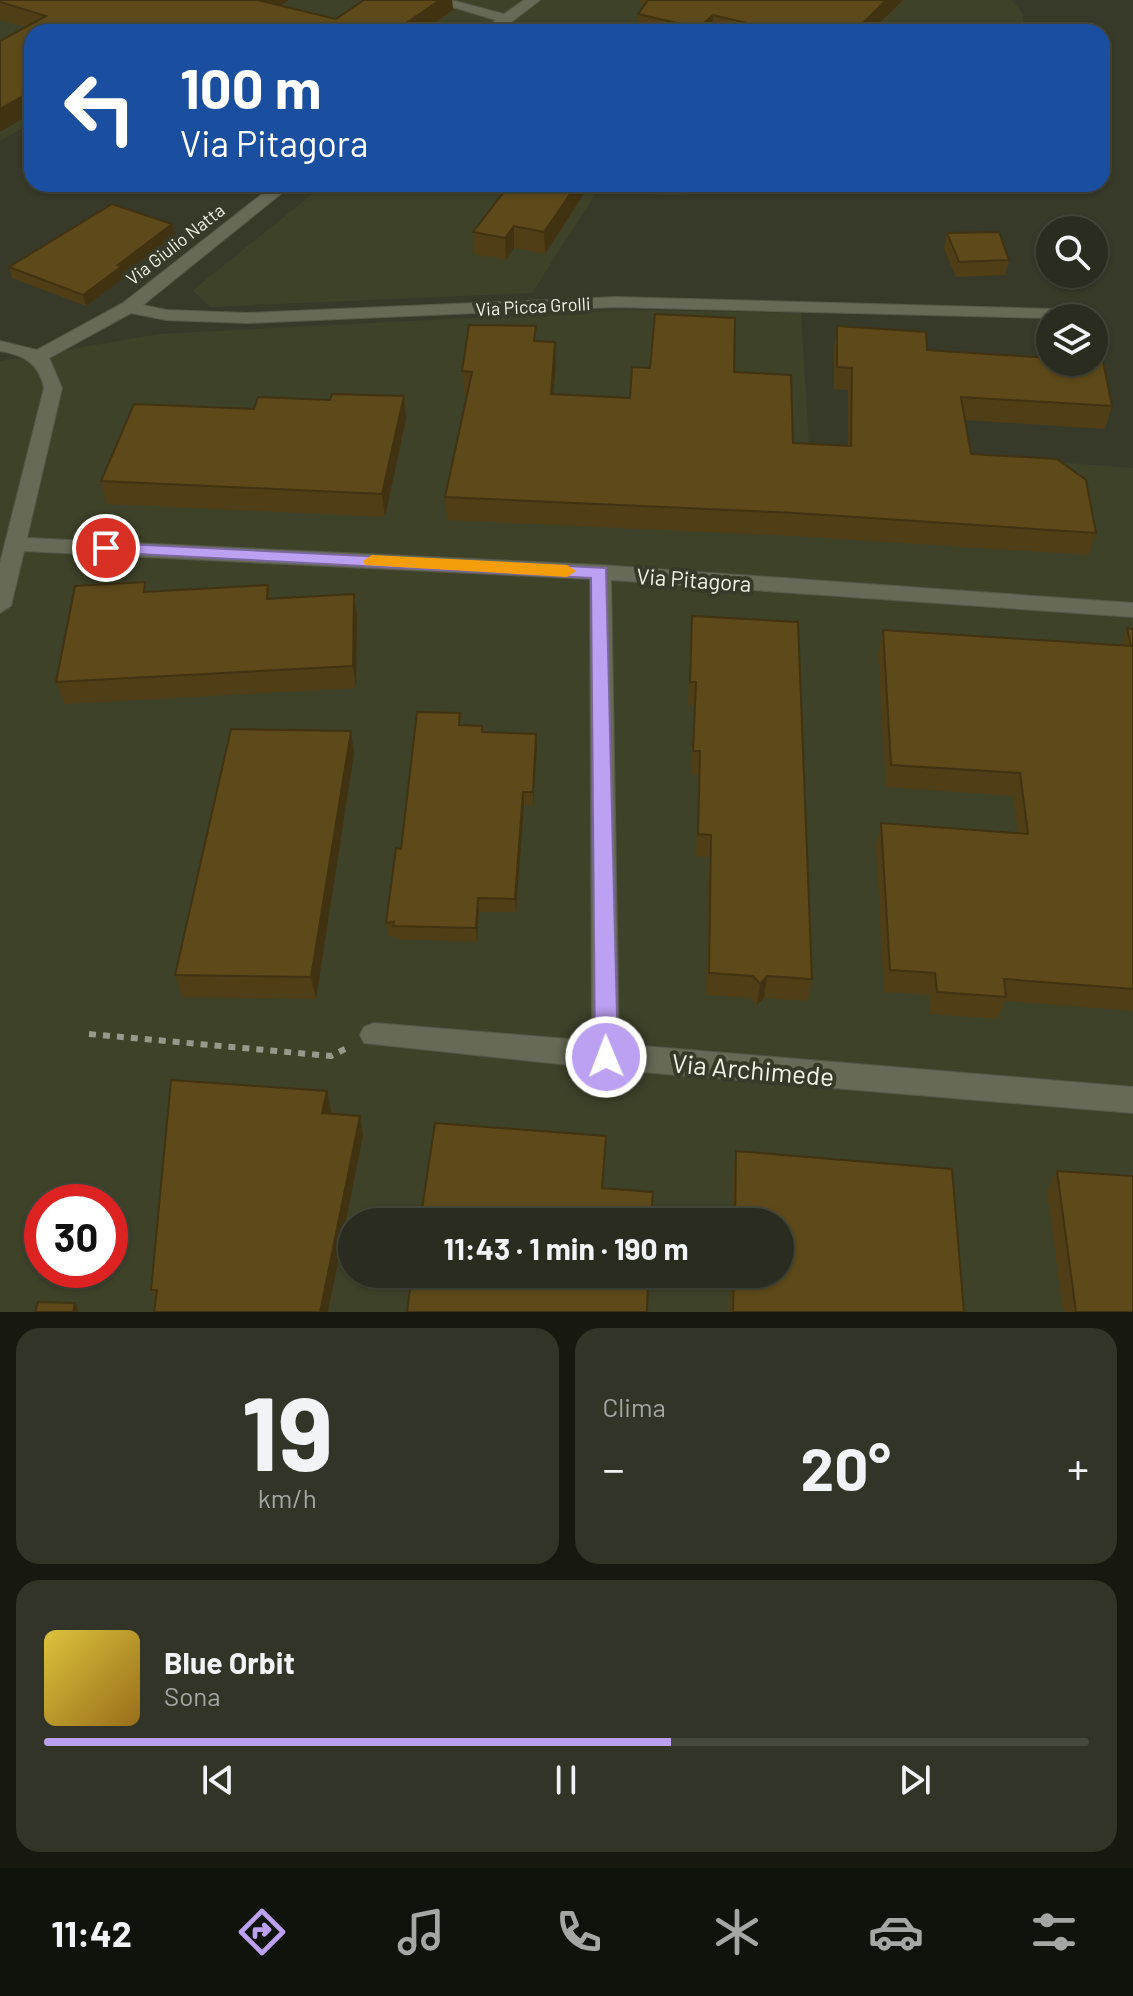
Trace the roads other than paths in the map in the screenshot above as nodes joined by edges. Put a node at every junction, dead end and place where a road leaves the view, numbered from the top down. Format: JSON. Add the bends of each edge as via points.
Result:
{"nodes":[{"id":1,"x":436,"y":0,"type":"edge"},
{"id":2,"x":533,"y":0,"type":"edge"},
{"id":3,"x":506,"y":19,"type":"junction"},
{"id":4,"x":499,"y":24,"type":"edge"},
{"id":5,"x":275,"y":192,"type":"edge"},
{"id":6,"x":129,"y":307,"type":"junction"},
{"id":7,"x":1036,"y":313,"type":"edge"},
{"id":8,"x":0,"y":346,"type":"edge"},
{"id":9,"x":38,"y":357,"type":"junction"},
{"id":10,"x":15,"y":544,"type":"junction"},
{"id":11,"x":600,"y":572,"type":"junction"},
{"id":12,"x":0,"y":606,"type":"edge"},
{"id":13,"x":1133,"y":610,"type":"edge"},
{"id":14,"x":374,"y":1035,"type":"dead end"},
{"id":15,"x":606,"y":1057,"type":"junction"},
{"id":16,"x":1133,"y":1100,"type":"edge"}],
"edges":[{"from":1,"to":3,"type":"street"},
{"from":2,"to":3,"type":"street"},
{"from":3,"to":4,"type":"street"},
{"from":5,"to":6,"type":"street","name":"Via Giulio Natta"},
{"from":6,"to":7,"type":"street","name":"Via Picca Grolli","via":[[166,315],[247,318],[615,302]]},
{"from":6,"to":9,"type":"street"},
{"from":8,"to":9,"type":"street"},
{"from":9,"to":10,"type":"street","via":[[51,371],[53,388]]},
{"from":10,"to":11,"type":"street","name":"Via Pitagora"},
{"from":10,"to":12,"type":"street"},
{"from":11,"to":13,"type":"street","name":"Via Pitagora"},
{"from":11,"to":15,"type":"street"},
{"from":14,"to":15,"type":"street","name":"Via Archimede"},
{"from":15,"to":16,"type":"street","name":"Via Archimede"}]}
